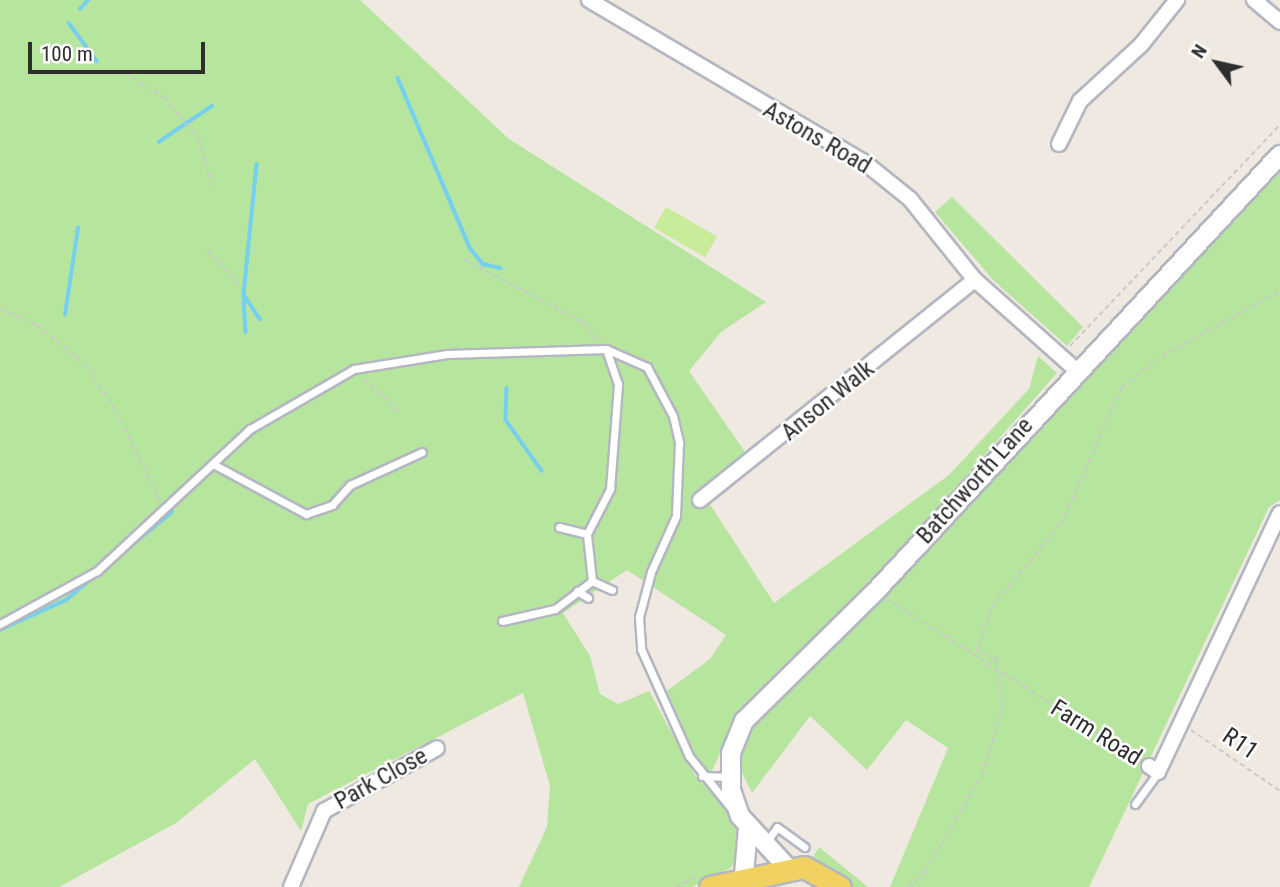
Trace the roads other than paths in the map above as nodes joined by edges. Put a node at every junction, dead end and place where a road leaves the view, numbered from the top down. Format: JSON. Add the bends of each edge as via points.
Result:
{"nodes":[{"id":1,"x":589,"y":0,"type":"edge"},
{"id":2,"x":1177,"y":0,"type":"edge"},
{"id":3,"x":1254,"y":0,"type":"edge"},
{"id":4,"x":1280,"y":22,"type":"edge"},
{"id":5,"x":1059,"y":144,"type":"dead end"},
{"id":6,"x":1280,"y":155,"type":"edge"},
{"id":7,"x":975,"y":280,"type":"junction"},
{"id":8,"x":602,"y":349,"type":"junction"},
{"id":9,"x":1076,"y":369,"type":"junction"},
{"id":10,"x":422,"y":452,"type":"dead end"},
{"id":11,"x":213,"y":464,"type":"junction"},
{"id":12,"x":700,"y":500,"type":"dead end"},
{"id":13,"x":1280,"y":513,"type":"edge"},
{"id":14,"x":559,"y":527,"type":"dead end"},
{"id":15,"x":588,"y":533,"type":"junction"},
{"id":16,"x":592,"y":581,"type":"junction"},
{"id":17,"x":612,"y":590,"type":"dead end"},
{"id":18,"x":577,"y":591,"type":"junction"},
{"id":19,"x":588,"y":598,"type":"dead end"},
{"id":20,"x":502,"y":621,"type":"dead end"},
{"id":21,"x":0,"y":624,"type":"edge"},
{"id":22,"x":437,"y":748,"type":"dead end"},
{"id":23,"x":1154,"y":769,"type":"joint"},
{"id":24,"x":701,"y":776,"type":"junction"},
{"id":25,"x":729,"y":777,"type":"junction"},
{"id":26,"x":1135,"y":804,"type":"dead end"},
{"id":27,"x":744,"y":822,"type":"junction"},
{"id":28,"x":767,"y":841,"type":"junction"},
{"id":29,"x":805,"y":847,"type":"dead end"},
{"id":30,"x":788,"y":868,"type":"junction"},
{"id":31,"x":758,"y":878,"type":"edge"},
{"id":32,"x":719,"y":886,"type":"edge"},
{"id":33,"x":291,"y":887,"type":"edge"},
{"id":34,"x":840,"y":887,"type":"edge"}],
"edges":[{"from":1,"to":7,"type":"street","name":"Astons Road","via":[[864,162],[910,199]]},
{"from":2,"to":5,"type":"street","via":[[1141,45],[1080,101]]},
{"from":3,"to":4,"type":"street"},
{"from":6,"to":9,"type":"street","name":"Batchworth Lane"},
{"from":7,"to":9,"type":"street","name":"Astons Road"},
{"from":7,"to":12,"type":"street","name":"Anson Walk"},
{"from":8,"to":11,"type":"lane","via":[[447,354],[354,369],[250,429]]},
{"from":8,"to":15,"type":"lane","via":[[618,384],[610,489]]},
{"from":8,"to":24,"type":"lane","via":[[647,367],[673,416],[679,443],[676,516],[651,572],[638,628],[651,684]]},
{"from":9,"to":25,"type":"street","name":"Batchworth Lane","via":[[875,592],[755,707],[734,742]]},
{"from":10,"to":11,"type":"lane","via":[[350,485],[332,505],[306,514]]},
{"from":11,"to":21,"type":"lane","via":[[97,570]]},
{"from":13,"to":23,"type":"street","name":"Farm Road","via":[[1182,724]]},
{"from":14,"to":15,"type":"lane"},
{"from":15,"to":16,"type":"lane"},
{"from":16,"to":17,"type":"lane"},
{"from":16,"to":18,"type":"lane"},
{"from":18,"to":19,"type":"lane"},
{"from":18,"to":20,"type":"lane","via":[[555,609]]},
{"from":22,"to":33,"type":"street","name":"Park Close","via":[[324,811]]},
{"from":23,"to":26,"type":"lane"},
{"from":24,"to":25,"type":"lane"},
{"from":24,"to":27,"type":"lane"},
{"from":25,"to":27,"type":"street","name":"Batchworth Lane"},
{"from":27,"to":28,"type":"street"},
{"from":27,"to":31,"type":"street","name":"Batchworth Lane"},
{"from":28,"to":29,"type":"lane","via":[[777,827]]},
{"from":28,"to":30,"type":"street"},
{"from":30,"to":31,"type":"main road"},
{"from":30,"to":34,"type":"main road","via":[[813,868]]},
{"from":31,"to":32,"type":"main road"}]}
